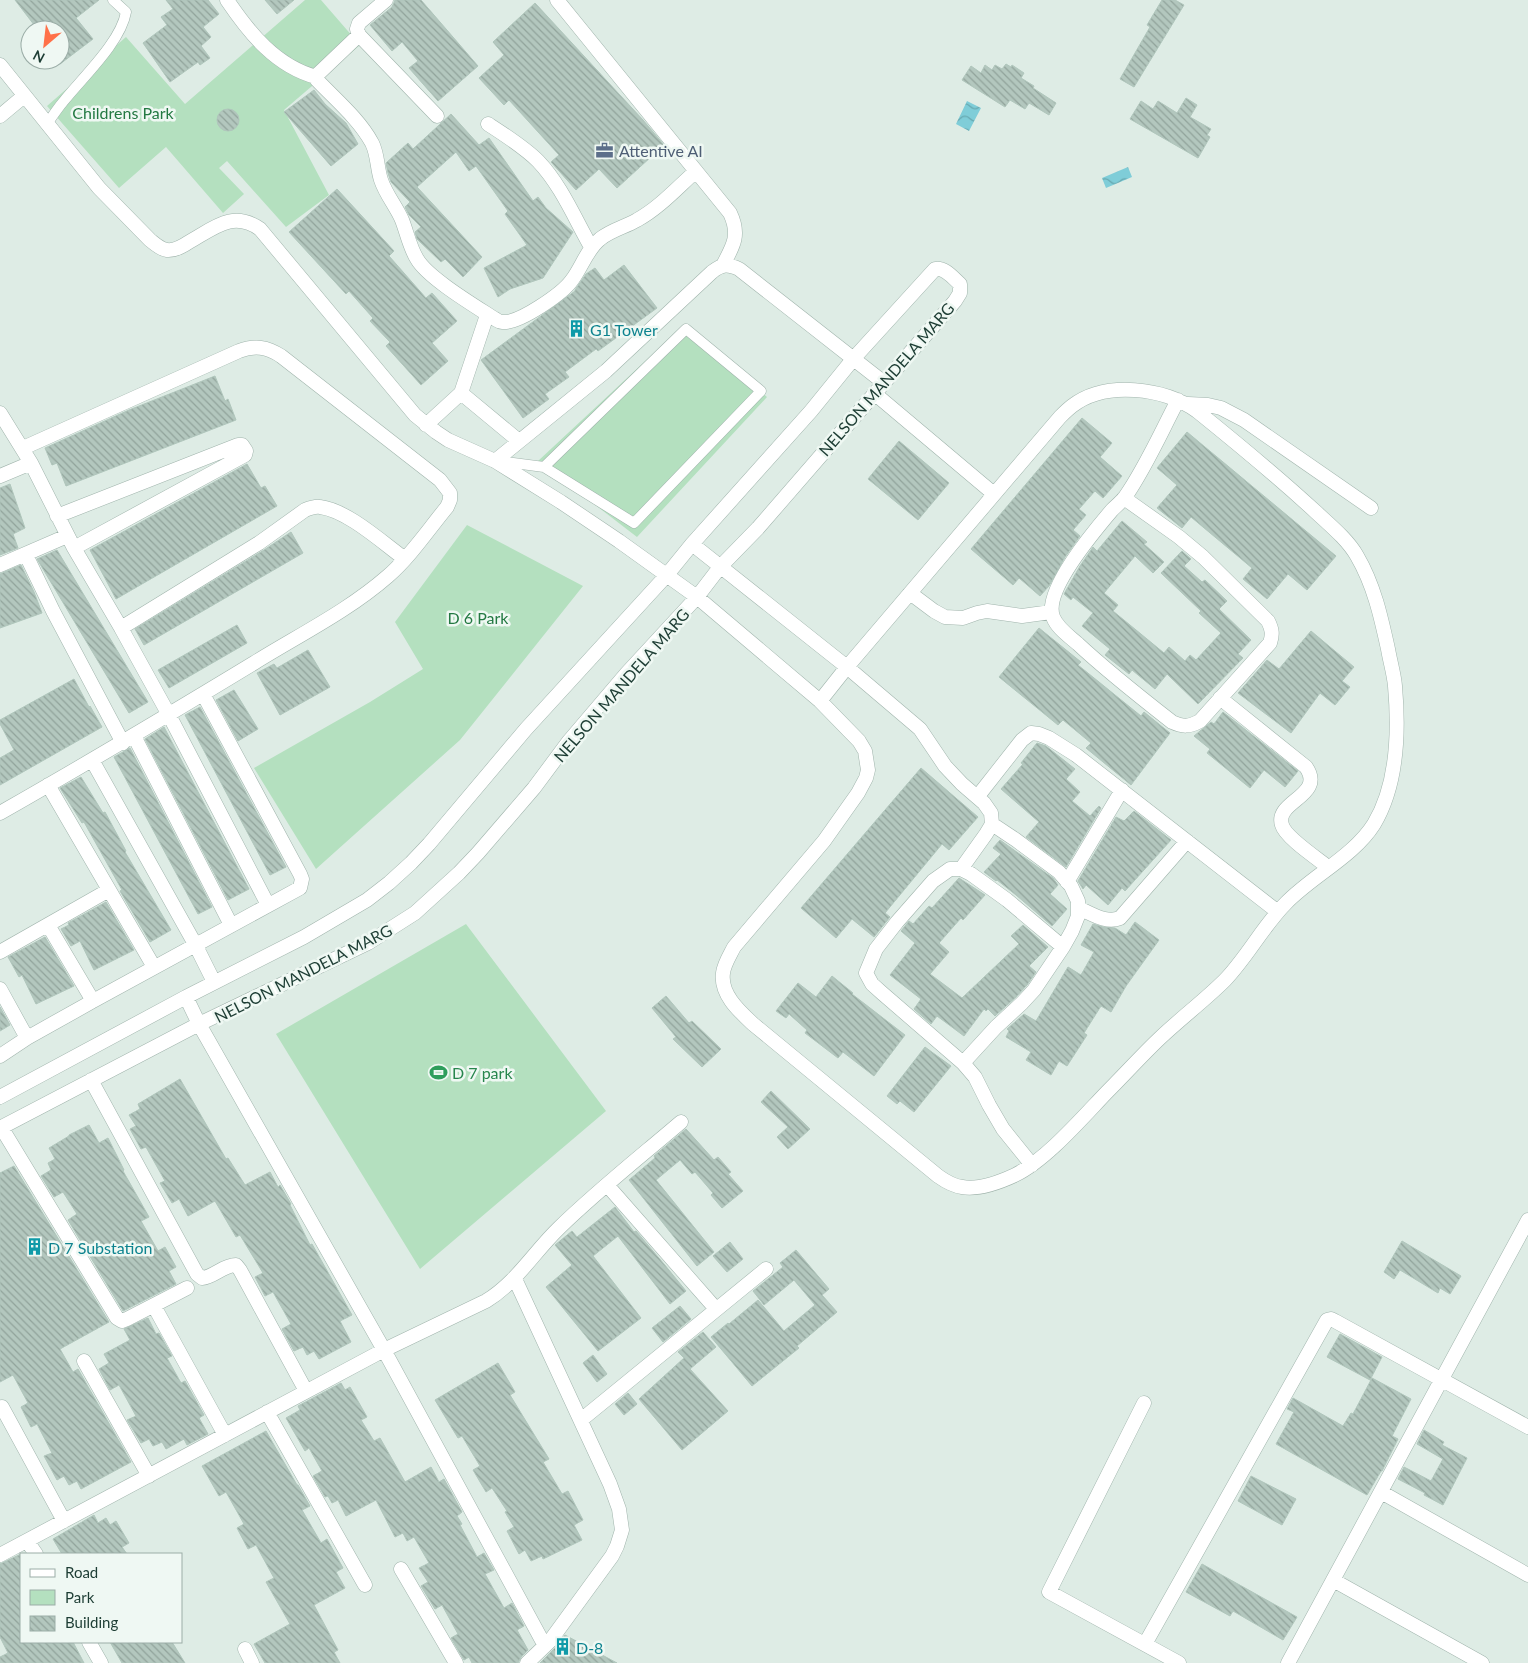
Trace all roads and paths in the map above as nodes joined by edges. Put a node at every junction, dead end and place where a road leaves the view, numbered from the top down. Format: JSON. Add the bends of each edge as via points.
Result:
{"nodes":[{"id":1,"x":112,"y":0,"type":"edge"},
{"id":2,"x":227,"y":0,"type":"edge"},
{"id":3,"x":386,"y":0,"type":"edge"},
{"id":4,"x":557,"y":0,"type":"edge"},
{"id":5,"x":359,"y":35,"type":"junction"},
{"id":6,"x":0,"y":65,"type":"edge"},
{"id":7,"x":316,"y":77,"type":"junction"},
{"id":8,"x":24,"y":96,"type":"junction"},
{"id":9,"x":0,"y":116,"type":"edge"},
{"id":10,"x":437,"y":116,"type":"dead end"},
{"id":11,"x":47,"y":124,"type":"junction"},
{"id":12,"x":488,"y":124,"type":"dead end"},
{"id":13,"x":696,"y":171,"type":"junction"},
{"id":14,"x":592,"y":247,"type":"junction"},
{"id":15,"x":723,"y":265,"type":"junction"},
{"id":16,"x":487,"y":315,"type":"junction"},
{"id":17,"x":854,"y":358,"type":"junction"},
{"id":18,"x":884,"y":382,"type":"junction"},
{"id":19,"x":461,"y":393,"type":"junction"},
{"id":20,"x":874,"y":393,"type":"junction"},
{"id":21,"x":1183,"y":402,"type":"junction"},
{"id":22,"x":0,"y":413,"type":"edge"},
{"id":23,"x":426,"y":425,"type":"junction"},
{"id":24,"x":519,"y":441,"type":"junction"},
{"id":25,"x":22,"y":448,"type":"junction"},
{"id":26,"x":495,"y":461,"type":"junction"},
{"id":27,"x":31,"y":463,"type":"junction"},
{"id":28,"x":544,"y":467,"type":"junction"},
{"id":29,"x":0,"y":476,"type":"edge"},
{"id":30,"x":994,"y":494,"type":"junction"},
{"id":31,"x":1124,"y":498,"type":"junction"},
{"id":32,"x":1371,"y":508,"type":"dead end"},
{"id":33,"x":57,"y":516,"type":"junction"},
{"id":34,"x":71,"y":542,"type":"junction"},
{"id":35,"x":692,"y":544,"type":"junction"},
{"id":36,"x":26,"y":555,"type":"junction"},
{"id":37,"x":405,"y":559,"type":"junction"},
{"id":38,"x":0,"y":565,"type":"edge"},
{"id":39,"x":720,"y":567,"type":"junction"},
{"id":40,"x":666,"y":576,"type":"junction"},
{"id":41,"x":910,"y":593,"type":"junction"},
{"id":42,"x":697,"y":597,"type":"junction"},
{"id":43,"x":1051,"y":612,"type":"junction"},
{"id":44,"x":121,"y":628,"type":"junction"},
{"id":45,"x":847,"y":667,"type":"junction"},
{"id":46,"x":204,"y":694,"type":"junction"},
{"id":47,"x":1220,"y":698,"type":"junction"},
{"id":48,"x":820,"y":701,"type":"junction"},
{"id":49,"x":169,"y":715,"type":"junction"},
{"id":50,"x":128,"y":740,"type":"junction"},
{"id":51,"x":92,"y":760,"type":"junction"},
{"id":52,"x":48,"y":786,"type":"junction"},
{"id":53,"x":1122,"y":790,"type":"junction"},
{"id":54,"x":978,"y":796,"type":"junction"},
{"id":55,"x":0,"y":813,"type":"edge"},
{"id":56,"x":992,"y":824,"type":"junction"},
{"id":57,"x":1187,"y":841,"type":"junction"},
{"id":58,"x":1328,"y":868,"type":"junction"},
{"id":59,"x":961,"y":869,"type":"junction"},
{"id":60,"x":1067,"y":882,"type":"junction"},
{"id":61,"x":109,"y":890,"type":"junction"},
{"id":62,"x":268,"y":905,"type":"junction"},
{"id":63,"x":1078,"y":908,"type":"junction"},
{"id":64,"x":1278,"y":912,"type":"junction"},
{"id":65,"x":48,"y":925,"type":"junction"},
{"id":66,"x":231,"y":925,"type":"junction"},
{"id":67,"x":195,"y":944,"type":"junction"},
{"id":68,"x":1062,"y":947,"type":"junction"},
{"id":69,"x":0,"y":952,"type":"edge"},
{"id":70,"x":154,"y":967,"type":"junction"},
{"id":71,"x":214,"y":982,"type":"junction"},
{"id":72,"x":0,"y":989,"type":"edge"},
{"id":73,"x":186,"y":997,"type":"junction"},
{"id":74,"x":93,"y":1001,"type":"junction"},
{"id":75,"x":200,"y":1024,"type":"junction"},
{"id":76,"x":28,"y":1038,"type":"junction"},
{"id":77,"x":0,"y":1056,"type":"edge"},
{"id":78,"x":963,"y":1063,"type":"junction"},
{"id":79,"x":91,"y":1080,"type":"junction"},
{"id":80,"x":0,"y":1097,"type":"edge"},
{"id":81,"x":681,"y":1122,"type":"dead end"},
{"id":82,"x":1,"y":1127,"type":"edge"},
{"id":83,"x":1032,"y":1165,"type":"junction"},
{"id":84,"x":607,"y":1185,"type":"junction"},
{"id":85,"x":1528,"y":1220,"type":"edge"},
{"id":86,"x":766,"y":1269,"type":"dead end"},
{"id":87,"x":514,"y":1278,"type":"junction"},
{"id":88,"x":187,"y":1288,"type":"dead end"},
{"id":89,"x":154,"y":1306,"type":"junction"},
{"id":90,"x":716,"y":1309,"type":"junction"},
{"id":91,"x":384,"y":1350,"type":"junction"},
{"id":92,"x":84,"y":1361,"type":"dead end"},
{"id":93,"x":1442,"y":1379,"type":"junction"},
{"id":94,"x":306,"y":1391,"type":"junction"},
{"id":95,"x":1144,"y":1403,"type":"dead end"},
{"id":96,"x":2,"y":1407,"type":"dead end"},
{"id":97,"x":267,"y":1412,"type":"junction"},
{"id":98,"x":581,"y":1420,"type":"junction"},
{"id":99,"x":1528,"y":1427,"type":"edge"},
{"id":100,"x":225,"y":1435,"type":"junction"},
{"id":101,"x":149,"y":1476,"type":"junction"},
{"id":102,"x":1380,"y":1492,"type":"junction"},
{"id":103,"x":64,"y":1521,"type":"junction"},
{"id":104,"x":27,"y":1541,"type":"junction"},
{"id":105,"x":35,"y":1553,"type":"edge"},
{"id":106,"x":0,"y":1555,"type":"edge"},
{"id":107,"x":401,"y":1569,"type":"dead end"},
{"id":108,"x":1528,"y":1575,"type":"edge"},
{"id":109,"x":1333,"y":1580,"type":"junction"},
{"id":110,"x":365,"y":1586,"type":"dead end"},
{"id":111,"x":89,"y":1643,"type":"edge"},
{"id":112,"x":1145,"y":1644,"type":"junction"},
{"id":113,"x":544,"y":1646,"type":"junction"},
{"id":114,"x":245,"y":1649,"type":"dead end"},
{"id":115,"x":101,"y":1663,"type":"edge"},
{"id":116,"x":252,"y":1663,"type":"edge"},
{"id":117,"x":456,"y":1663,"type":"edge"},
{"id":118,"x":527,"y":1663,"type":"edge"},
{"id":119,"x":1180,"y":1663,"type":"edge"},
{"id":120,"x":1288,"y":1663,"type":"edge"},
{"id":121,"x":1482,"y":1663,"type":"edge"}],
"edges":[{"from":1,"to":11,"type":"street","via":[[126,12],[125,18],[109,47]]},
{"from":2,"to":7,"type":"street","via":[[275,57]]},
{"from":3,"to":5,"type":"street","via":[[359,24]]},
{"from":4,"to":13,"type":"street"},
{"from":5,"to":7,"type":"street"},
{"from":5,"to":10,"type":"street"},
{"from":6,"to":8,"type":"street"},
{"from":7,"to":16,"type":"street","via":[[372,143],[383,187],[401,218],[416,259]]},
{"from":8,"to":9,"type":"street"},
{"from":8,"to":11,"type":"street"},
{"from":11,"to":23,"type":"street","via":[[99,188],[158,247],[175,249],[229,220],[242,220],[260,228]]},
{"from":12,"to":14,"type":"street","via":[[538,162],[556,185]]},
{"from":13,"to":14,"type":"street","via":[[648,213],[610,232]]},
{"from":13,"to":15,"type":"street","via":[[735,223],[732,249]]},
{"from":14,"to":16,"type":"street","via":[[566,288],[543,305],[508,321],[502,322]]},
{"from":15,"to":17,"type":"street","via":[[739,270]]},
{"from":15,"to":24,"type":"street","via":[[606,371]]},
{"from":16,"to":19,"type":"street"},
{"from":17,"to":18,"type":"street"},
{"from":17,"to":18,"type":"street","name":"NELSON MANDELA MARG","via":[[935,269],[944,270],[960,284],[960,292]]},
{"from":17,"to":35,"type":"street","name":"NELSON MANDELA MARG"},
{"from":18,"to":20,"type":"street","name":"NELSON MANDELA MARG"},
{"from":19,"to":23,"type":"street"},
{"from":19,"to":24,"type":"street"},
{"from":20,"to":30,"type":"street"},
{"from":20,"to":39,"type":"street","name":"NELSON MANDELA MARG","via":[[758,528]]},
{"from":21,"to":30,"type":"street","via":[[1132,389],[1084,399],[1060,417]]},
{"from":21,"to":31,"type":"street"},
{"from":21,"to":32,"type":"street","via":[[1208,404],[1244,420]]},
{"from":21,"to":58,"type":"street","via":[[1276,475],[1340,534],[1356,554],[1376,600],[1395,684],[1395,760],[1375,822],[1361,840]]},
{"from":22,"to":25,"type":"street"},
{"from":23,"to":26,"type":"street","via":[[448,440]]},
{"from":24,"to":26,"type":"street"},
{"from":25,"to":27,"type":"street"},
{"from":25,"to":37,"type":"street","via":[[240,351],[261,347],[281,356],[446,485],[450,492],[447,508]]},
{"from":26,"to":28,"type":"street"},
{"from":26,"to":40,"type":"street"},
{"from":27,"to":29,"type":"street"},
{"from":27,"to":33,"type":"street"},
{"from":28,"to":28,"type":"street","via":[[634,524],[761,391],[686,329]]},
{"from":30,"to":41,"type":"street"},
{"from":31,"to":43,"type":"street","via":[[1068,567],[1052,599]]},
{"from":31,"to":47,"type":"street","via":[[1203,557],[1272,628],[1270,643]]},
{"from":33,"to":34,"type":"street"},
{"from":33,"to":34,"type":"street","via":[[238,444],[246,451],[245,455]]},
{"from":34,"to":36,"type":"street"},
{"from":34,"to":44,"type":"street"},
{"from":35,"to":39,"type":"street"},
{"from":35,"to":40,"type":"street","name":"NELSON MANDELA MARG"},
{"from":36,"to":38,"type":"street"},
{"from":36,"to":50,"type":"street","via":[[57,619]]},
{"from":37,"to":44,"type":"street","via":[[348,518],[332,510],[312,508],[260,544]]},
{"from":37,"to":46,"type":"street","via":[[371,590]]},
{"from":39,"to":42,"type":"street","name":"NELSON MANDELA MARG"},
{"from":39,"to":45,"type":"street"},
{"from":40,"to":42,"type":"street"},
{"from":40,"to":71,"type":"street","name":"NELSON MANDELA MARG","via":[[526,729],[429,844],[389,883],[367,900],[304,937]]},
{"from":41,"to":43,"type":"street","via":[[945,617],[963,618],[987,611],[1022,616]]},
{"from":41,"to":45,"type":"street"},
{"from":42,"to":48,"type":"street"},
{"from":42,"to":75,"type":"street","name":"NELSON MANDELA MARG","via":[[626,674],[478,853],[427,902],[394,928],[368,943]]},
{"from":43,"to":47,"type":"street","via":[[1060,628],[1093,659],[1172,722],[1191,726],[1200,721]]},
{"from":44,"to":49,"type":"street"},
{"from":45,"to":48,"type":"street"},
{"from":45,"to":54,"type":"street","via":[[920,729],[945,766]]},
{"from":46,"to":49,"type":"street"},
{"from":46,"to":62,"type":"street","via":[[302,879],[297,891]]},
{"from":47,"to":58,"type":"street","via":[[1306,766],[1311,782],[1285,811],[1282,825],[1287,834]]},
{"from":48,"to":83,"type":"street","via":[[865,751],[866,778],[824,841],[734,947],[723,974],[727,992],[753,1024],[938,1176],[963,1187],[976,1188],[1016,1175]]},
{"from":49,"to":50,"type":"street"},
{"from":49,"to":62,"type":"street"},
{"from":50,"to":51,"type":"street"},
{"from":50,"to":66,"type":"street"},
{"from":51,"to":52,"type":"street"},
{"from":51,"to":67,"type":"street"},
{"from":52,"to":55,"type":"street"},
{"from":52,"to":61,"type":"street"},
{"from":53,"to":54,"type":"street","via":[[1049,738],[1031,733]]},
{"from":53,"to":57,"type":"street"},
{"from":53,"to":60,"type":"street"},
{"from":54,"to":56,"type":"street","via":[[991,813]]},
{"from":56,"to":59,"type":"street"},
{"from":56,"to":60,"type":"street","via":[[1042,858]]},
{"from":57,"to":63,"type":"street","via":[[1120,918],[1108,920]]},
{"from":57,"to":64,"type":"street"},
{"from":58,"to":64,"type":"street"},
{"from":59,"to":68,"type":"street","via":[[1007,900]]},
{"from":59,"to":78,"type":"street","via":[[950,869],[941,875],[915,901],[876,949],[866,973],[872,984]]},
{"from":60,"to":63,"type":"street","via":[[1078,901]]},
{"from":61,"to":65,"type":"street"},
{"from":61,"to":70,"type":"street"},
{"from":62,"to":66,"type":"street"},
{"from":63,"to":68,"type":"street","via":[[1072,931]]},
{"from":64,"to":83,"type":"street","via":[[1227,978],[1160,1038]]},
{"from":65,"to":69,"type":"street"},
{"from":65,"to":74,"type":"street"},
{"from":66,"to":67,"type":"street"},
{"from":67,"to":70,"type":"street"},
{"from":67,"to":71,"type":"street"},
{"from":68,"to":78,"type":"street","via":[[1034,990]]},
{"from":70,"to":74,"type":"street"},
{"from":71,"to":73,"type":"street","name":"NELSON MANDELA MARG"},
{"from":72,"to":76,"type":"street"},
{"from":73,"to":75,"type":"street"},
{"from":73,"to":80,"type":"street","name":"NELSON MANDELA MARG"},
{"from":74,"to":76,"type":"street"},
{"from":75,"to":79,"type":"street","name":"NELSON MANDELA MARG"},
{"from":75,"to":91,"type":"street"},
{"from":76,"to":77,"type":"street"},
{"from":78,"to":83,"type":"street","via":[[1003,1129]]},
{"from":79,"to":82,"type":"street","name":"NELSON MANDELA MARG"},
{"from":79,"to":94,"type":"street","via":[[197,1274],[207,1277],[236,1265]]},
{"from":81,"to":84,"type":"street"},
{"from":82,"to":89,"type":"street","via":[[117,1318],[122,1321]]},
{"from":84,"to":87,"type":"street","via":[[558,1229]]},
{"from":84,"to":90,"type":"street"},
{"from":85,"to":93,"type":"street"},
{"from":86,"to":90,"type":"street"},
{"from":87,"to":91,"type":"street","via":[[486,1301]]},
{"from":87,"to":98,"type":"street"},
{"from":88,"to":89,"type":"street"},
{"from":89,"to":100,"type":"street"},
{"from":90,"to":98,"type":"street"},
{"from":91,"to":94,"type":"street"},
{"from":91,"to":113,"type":"street"},
{"from":92,"to":101,"type":"street"},
{"from":93,"to":99,"type":"street"},
{"from":93,"to":102,"type":"street"},
{"from":93,"to":112,"type":"street","via":[[1335,1320],[1327,1320]]},
{"from":94,"to":97,"type":"street"},
{"from":95,"to":112,"type":"street","via":[[1049,1592]]},
{"from":96,"to":103,"type":"street"},
{"from":97,"to":100,"type":"street"},
{"from":97,"to":110,"type":"street"},
{"from":98,"to":113,"type":"street","via":[[610,1484],[622,1530],[612,1556]]},
{"from":100,"to":101,"type":"street"},
{"from":101,"to":103,"type":"street"},
{"from":102,"to":108,"type":"street"},
{"from":102,"to":109,"type":"street"},
{"from":103,"to":104,"type":"street"},
{"from":104,"to":105,"type":"street"},
{"from":104,"to":106,"type":"street"},
{"from":107,"to":117,"type":"street"},
{"from":109,"to":120,"type":"street"},
{"from":109,"to":121,"type":"street"},
{"from":111,"to":115,"type":"street"},
{"from":112,"to":119,"type":"street"},
{"from":113,"to":118,"type":"street"},
{"from":114,"to":116,"type":"street"}]}
